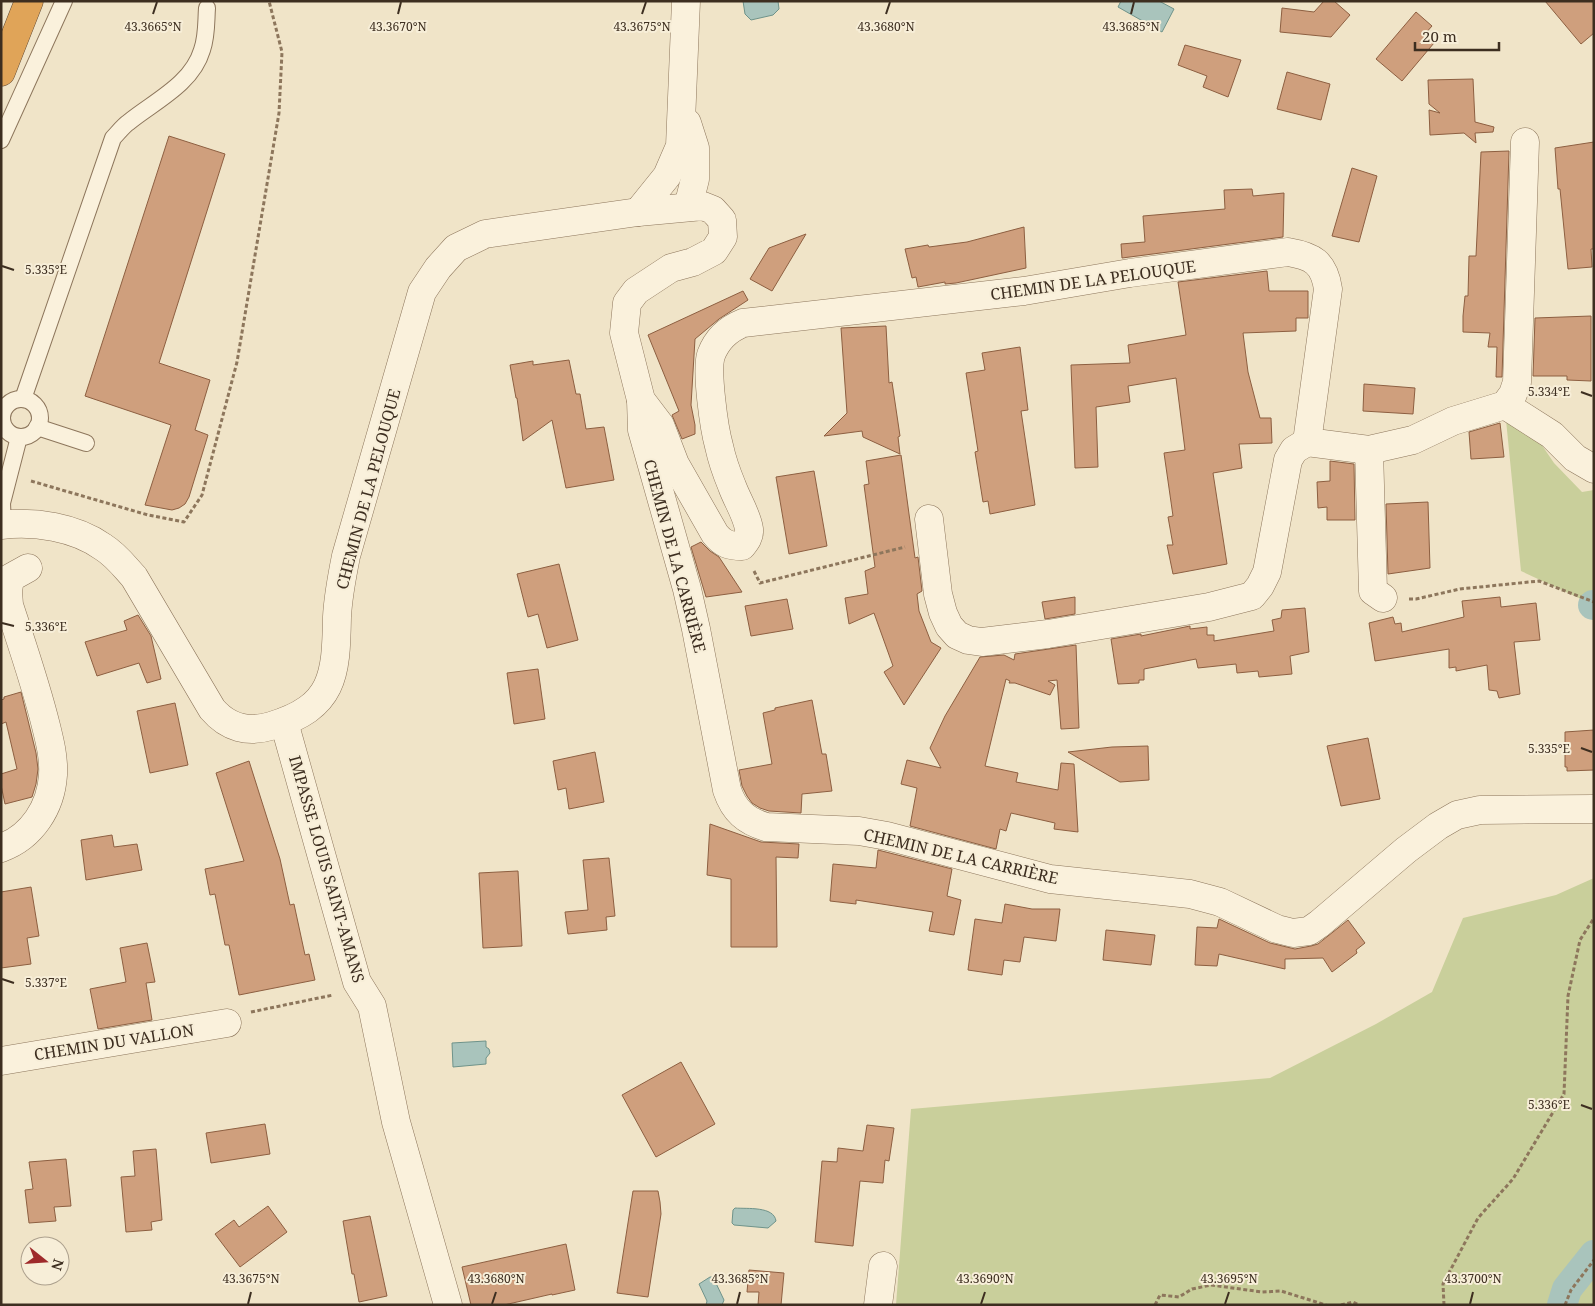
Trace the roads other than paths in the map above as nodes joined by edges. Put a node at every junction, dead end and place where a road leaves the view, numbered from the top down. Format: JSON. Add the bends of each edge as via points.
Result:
{"nodes":[{"id":1,"x":29,"y":1,"type":"edge"},
{"id":2,"x":64,"y":1,"type":"edge"},
{"id":3,"x":686,"y":1,"type":"edge"},
{"id":4,"x":205,"y":3,"type":"edge"},
{"id":5,"x":1,"y":72,"type":"edge"},
{"id":6,"x":682,"y":107,"type":"junction"},
{"id":7,"x":1,"y":140,"type":"edge"},
{"id":8,"x":1525,"y":142,"type":"dead end"},
{"id":9,"x":688,"y":207,"type":"junction"},
{"id":10,"x":638,"y":212,"type":"junction"},
{"id":11,"x":23,"y":399,"type":"junction"},
{"id":12,"x":641,"y":400,"type":"junction"},
{"id":13,"x":1505,"y":405,"type":"junction"},
{"id":14,"x":37,"y":427,"type":"junction"},
{"id":15,"x":19,"y":436,"type":"junction"},
{"id":16,"x":1307,"y":442,"type":"junction"},
{"id":17,"x":86,"y":443,"type":"dead end"},
{"id":18,"x":1369,"y":450,"type":"junction"},
{"id":19,"x":1594,"y":469,"type":"edge"},
{"id":20,"x":2,"y":525,"type":"edge"},
{"id":21,"x":930,"y":530,"type":"road end"},
{"id":22,"x":28,"y":568,"type":"dead end"},
{"id":23,"x":1383,"y":598,"type":"road end"},
{"id":24,"x":284,"y":722,"type":"junction"},
{"id":25,"x":1594,"y":809,"type":"edge"},
{"id":26,"x":1,"y":848,"type":"edge"},
{"id":27,"x":227,"y":1023,"type":"road end"},
{"id":28,"x":1,"y":1061,"type":"edge"},
{"id":29,"x":883,"y":1266,"type":"dead end"},
{"id":30,"x":448,"y":1305,"type":"edge"},
{"id":31,"x":878,"y":1305,"type":"edge"}],
"edges":[{"from":1,"to":5,"type":"highway"},
{"from":2,"to":7,"type":"lane"},
{"from":3,"to":6,"type":"street"},
{"from":4,"to":11,"type":"lane","via":[[206,35],[194,68],[113,138]]},
{"from":6,"to":9,"type":"street","via":[[695,148],[695,179]]},
{"from":6,"to":10,"type":"street","via":[[680,146],[674,161],[667,176]]},
{"from":8,"to":13,"type":"street","via":[[1517,382]]},
{"from":9,"to":10,"type":"street","name":"CHEMIN DE LA PELOUQUE"},
{"from":9,"to":12,"type":"street","name":"CHEMIN DE LA PELOUQUE","via":[[703,206],[713,210],[722,220],[723,237],[714,251],[694,262],[671,268],[636,291],[627,303],[624,333]]},
{"from":10,"to":24,"type":"street","name":"CHEMIN DE LA PELOUQUE","via":[[485,234],[456,248],[438,268],[422,292],[346,556],[339,596],[336,661],[331,680],[324,695],[313,705]]},
{"from":11,"to":14,"type":"lane","via":[[37,409],[40,421]]},
{"from":11,"to":15,"type":"lane","via":[[7,406],[2,417],[5,429]]},
{"from":12,"to":16,"type":"street","name":"CHEMIN DE LA PELOUQUE","via":[[660,425],[675,464],[715,534],[721,542],[742,546],[749,530],[718,446],[710,383],[711,356],[730,328],[742,323],[1024,291],[1288,252],[1307,255],[1319,264],[1328,289]]},
{"from":12,"to":25,"type":"street","name":"CHEMIN DE LA CARRIÈRE","via":[[642,430],[687,589],[727,790],[736,808],[750,821],[766,827],[858,831],[887,836],[1050,879],[1190,894],[1220,902],[1277,929],[1293,933],[1308,931],[1319,924],[1406,850],[1457,815],[1480,810]]},
{"from":13,"to":18,"type":"street","via":[[1453,420],[1413,440]]},
{"from":13,"to":19,"type":"street","via":[[1552,435],[1575,458]]},
{"from":14,"to":15,"type":"lane","via":[[28,435]]},
{"from":14,"to":17,"type":"lane"},
{"from":15,"to":20,"type":"lane","via":[[2,503]]},
{"from":16,"to":18,"type":"street"},
{"from":16,"to":21,"type":"street","via":[[1294,450],[1288,460],[1267,572],[1260,586],[1252,596],[1209,607],[1048,634],[982,642],[968,640],[957,635],[943,614]]},
{"from":18,"to":23,"type":"street","via":[[1373,591]]},
{"from":20,"to":24,"type":"street","name":"CHEMIN DE LA PELOUQUE","via":[[23,523],[64,530],[103,546],[134,577],[218,716],[238,728],[249,729]]},
{"from":22,"to":26,"type":"street","via":[[10,578],[9,605],[41,706],[52,752],[53,774],[45,809],[37,822],[22,838]]},
{"from":24,"to":30,"type":"street","name":"IMPASSE LOUIS SAINT-AMANS","via":[[357,982],[372,1006],[396,1122]]},
{"from":27,"to":28,"type":"street","name":"CHEMIN DU VALLON"},
{"from":29,"to":31,"type":"street"}]}
